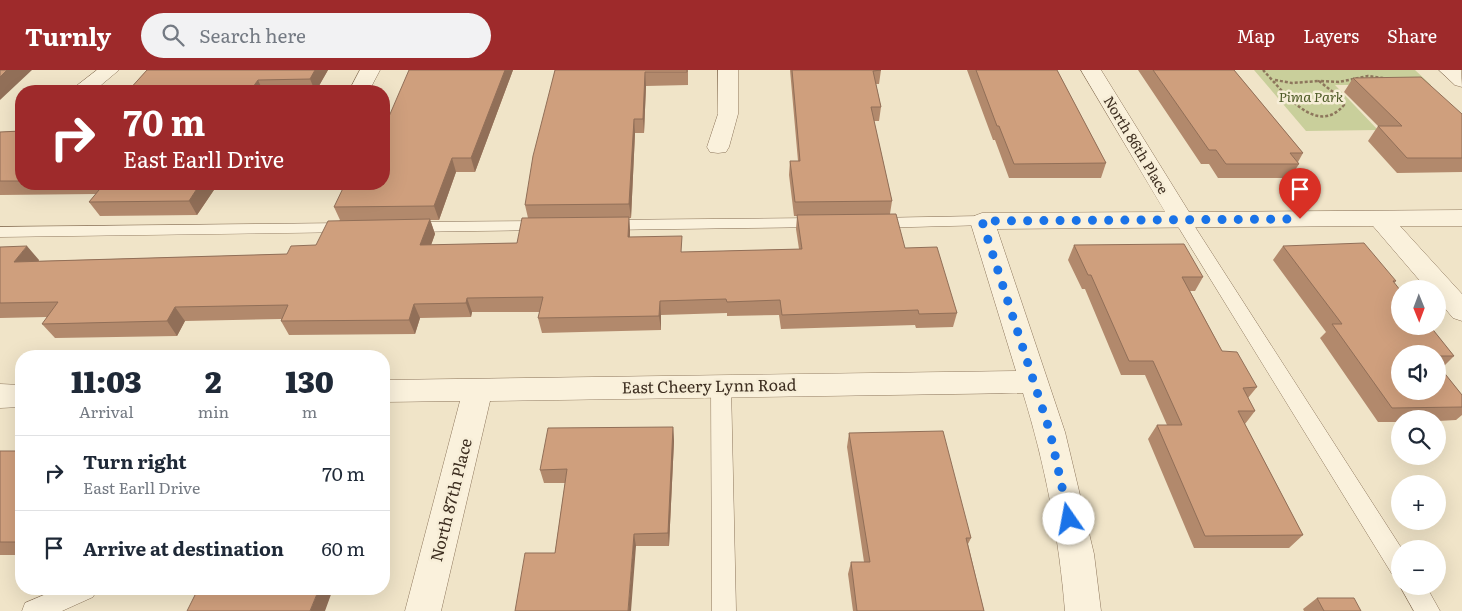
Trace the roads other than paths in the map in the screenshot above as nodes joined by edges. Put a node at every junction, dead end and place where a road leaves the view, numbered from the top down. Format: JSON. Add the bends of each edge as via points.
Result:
{"nodes":[{"id":1,"x":109,"y":70,"type":"edge"},
{"id":2,"x":370,"y":70,"type":"edge"},
{"id":3,"x":728,"y":70,"type":"edge"},
{"id":4,"x":1091,"y":70,"type":"edge"},
{"id":5,"x":1449,"y":70,"type":"edge"},
{"id":6,"x":1462,"y":81,"type":"edge"},
{"id":7,"x":90,"y":85,"type":"edge"},
{"id":8,"x":362,"y":85,"type":"edge"},
{"id":9,"x":718,"y":147,"type":"dead end"},
{"id":10,"x":1462,"y":218,"type":"edge"},
{"id":11,"x":1380,"y":219,"type":"junction"},
{"id":12,"x":1182,"y":220,"type":"junction"},
{"id":13,"x":982,"y":221,"type":"junction"},
{"id":14,"x":836,"y":223,"type":"edge"},
{"id":15,"x":856,"y":223,"type":"edge"},
{"id":16,"x":558,"y":226,"type":"edge"},
{"id":17,"x":587,"y":226,"type":"edge"},
{"id":18,"x":368,"y":228,"type":"edge"},
{"id":19,"x":388,"y":228,"type":"edge"},
{"id":20,"x":0,"y":232,"type":"edge"},
{"id":21,"x":1462,"y":311,"type":"edge"},
{"id":22,"x":1034,"y":382,"type":"junction"},
{"id":23,"x":721,"y":386,"type":"junction"},
{"id":24,"x":478,"y":390,"type":"junction"},
{"id":25,"x":390,"y":391,"type":"edge"},
{"id":26,"x":0,"y":396,"type":"edge"},
{"id":27,"x":15,"y":396,"type":"edge"},
{"id":28,"x":1391,"y":552,"type":"edge"},
{"id":29,"x":71,"y":595,"type":"edge"},
{"id":30,"x":1418,"y":595,"type":"edge"},
{"id":31,"x":34,"y":611,"type":"edge"},
{"id":32,"x":423,"y":611,"type":"edge"},
{"id":33,"x":724,"y":611,"type":"edge"},
{"id":34,"x":1083,"y":611,"type":"edge"},
{"id":35,"x":1428,"y":611,"type":"edge"}],
"edges":[{"from":1,"to":7,"type":"street"},
{"from":2,"to":8,"type":"street"},
{"from":3,"to":9,"type":"street","via":[[728,114]]},
{"from":4,"to":12,"type":"street","name":"North 86th Place"},
{"from":5,"to":6,"type":"street"},
{"from":10,"to":11,"type":"street"},
{"from":11,"to":12,"type":"street"},
{"from":11,"to":21,"type":"street"},
{"from":12,"to":13,"type":"street"},
{"from":12,"to":28,"type":"lane"},
{"from":13,"to":15,"type":"lane"},
{"from":13,"to":22,"type":"street"},
{"from":14,"to":17,"type":"lane"},
{"from":16,"to":19,"type":"lane"},
{"from":18,"to":20,"type":"lane"},
{"from":22,"to":23,"type":"street","name":"East Cheery Lynn Road"},
{"from":22,"to":34,"type":"street","via":[[1050,432],[1077,554]]},
{"from":23,"to":24,"type":"street","name":"East Cheery Lynn Road"},
{"from":23,"to":33,"type":"lane"},
{"from":24,"to":25,"type":"street","name":"East Cheery Lynn Road"},
{"from":24,"to":32,"type":"street","name":"North 87th Place"},
{"from":26,"to":27,"type":"street"},
{"from":29,"to":31,"type":"lane"},
{"from":30,"to":35,"type":"lane"}]}
